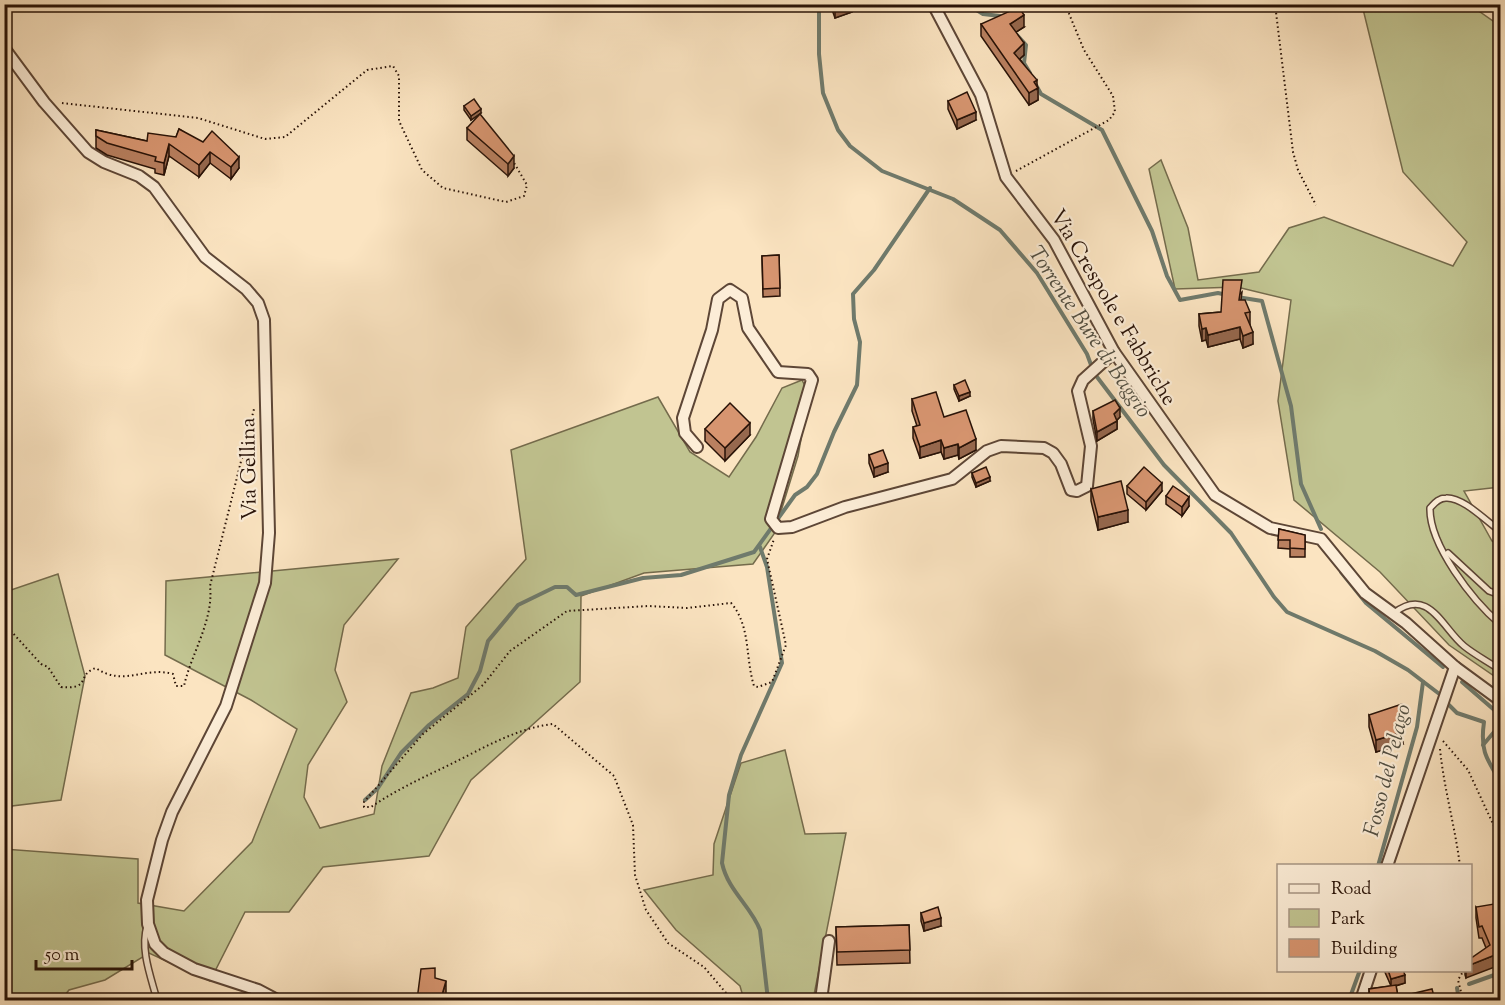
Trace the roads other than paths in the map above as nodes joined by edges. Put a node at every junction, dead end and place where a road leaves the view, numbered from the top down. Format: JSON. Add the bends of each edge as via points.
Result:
{"nodes":[{"id":1,"x":933,"y":4,"type":"edge"},
{"id":2,"x":4,"y":48,"type":"edge"},
{"id":3,"x":1111,"y":355,"type":"junction"},
{"id":4,"x":697,"y":447,"type":"dead end"},
{"id":5,"x":1500,"y":531,"type":"edge"},
{"id":6,"x":1439,"y":543,"type":"junction"},
{"id":7,"x":1500,"y":595,"type":"edge"},
{"id":8,"x":1393,"y":614,"type":"junction"},
{"id":9,"x":1500,"y":624,"type":"edge"},
{"id":10,"x":1455,"y":667,"type":"junction"},
{"id":11,"x":1500,"y":670,"type":"edge"},
{"id":12,"x":1500,"y":700,"type":"edge"},
{"id":13,"x":1388,"y":864,"type":"edge"},
{"id":14,"x":148,"y":924,"type":"junction"},
{"id":15,"x":829,"y":940,"type":"dead end"},
{"id":16,"x":1370,"y":972,"type":"edge"},
{"id":17,"x":157,"y":1000,"type":"edge"},
{"id":18,"x":277,"y":1000,"type":"edge"},
{"id":19,"x":821,"y":1000,"type":"edge"},
{"id":20,"x":1361,"y":1000,"type":"edge"}],
"edges":[{"from":1,"to":3,"type":"street","name":"Via Crespole e Fabbriche","via":[[981,96],[1006,177],[1062,251]]},
{"from":2,"to":14,"type":"street","name":"Via Gellina","via":[[88,152],[154,187],[205,258],[258,303],[264,320],[269,533],[265,582],[226,706],[172,812],[162,840],[147,900]]},
{"from":3,"to":4,"type":"street","via":[[1079,386],[1078,397],[1091,446],[1087,486],[1071,490],[1061,464],[1044,448],[1001,446],[952,479],[778,528],[771,519],[812,380],[808,374],[778,372],[770,364],[748,328],[742,298],[730,290],[718,299],[683,418],[685,433]]},
{"from":3,"to":8,"type":"street","name":"Via Crespole e Fabbriche","via":[[1215,495],[1270,528],[1321,539],[1365,593]]},
{"from":5,"to":6,"type":"lane","via":[[1446,497],[1430,508]]},
{"from":6,"to":7,"type":"lane","via":[[1463,570]]},
{"from":6,"to":9,"type":"lane","via":[[1467,590]]},
{"from":8,"to":10,"type":"street","name":"Via Crespole e Fabbriche"},
{"from":8,"to":11,"type":"lane","via":[[1405,605],[1417,603],[1427,608],[1463,646]]},
{"from":10,"to":12,"type":"street","name":"Via Crespole e Fabbriche"},
{"from":10,"to":13,"type":"street"},
{"from":14,"to":17,"type":"lane","via":[[144,937]]},
{"from":14,"to":18,"type":"street","via":[[155,944],[181,963]]},
{"from":15,"to":19,"type":"street"},
{"from":16,"to":20,"type":"street"}]}
